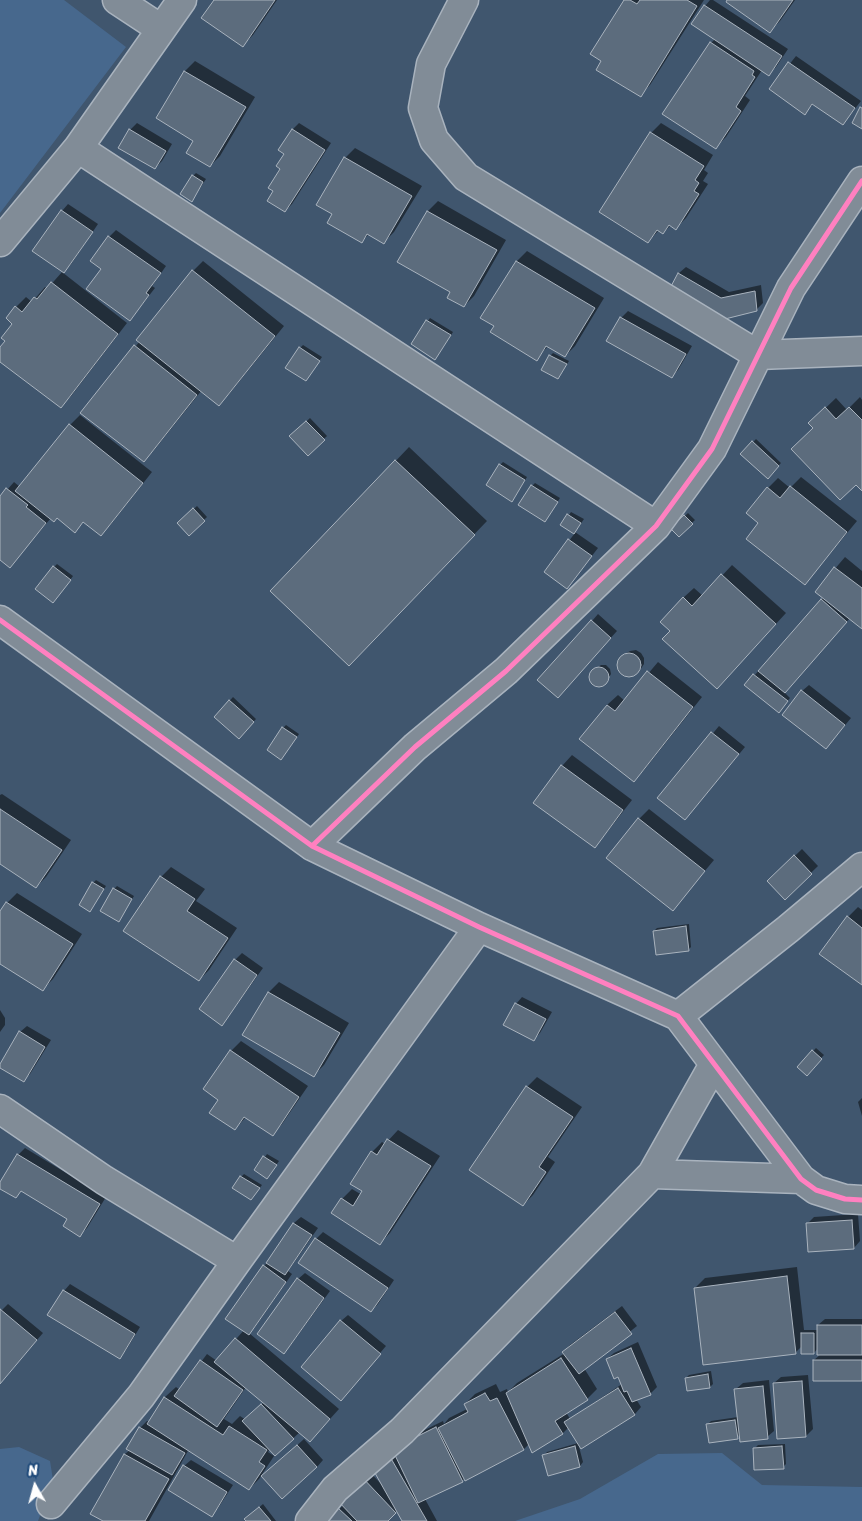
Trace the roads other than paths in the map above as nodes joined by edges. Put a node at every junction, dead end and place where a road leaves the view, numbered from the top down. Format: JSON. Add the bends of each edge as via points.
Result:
{"nodes":[{"id":1,"x":117,"y":0,"type":"edge"},
{"id":2,"x":182,"y":0,"type":"edge"},
{"id":3,"x":464,"y":0,"type":"edge"},
{"id":4,"x":161,"y":29,"type":"junction"},
{"id":5,"x":78,"y":148,"type":"junction"},
{"id":6,"x":862,"y":181,"type":"edge"},
{"id":7,"x":0,"y":242,"type":"edge"},
{"id":8,"x":862,"y":351,"type":"edge"},
{"id":9,"x":758,"y":355,"type":"junction"},
{"id":10,"x":656,"y":526,"type":"junction"},
{"id":11,"x":0,"y":620,"type":"edge"},
{"id":12,"x":312,"y":846,"type":"junction"},
{"id":13,"x":862,"y":867,"type":"edge"},
{"id":14,"x":478,"y":928,"type":"junction"},
{"id":15,"x":678,"y":1016,"type":"junction"},
{"id":16,"x":714,"y":1064,"type":"junction"},
{"id":17,"x":0,"y":1109,"type":"edge"},
{"id":18,"x":652,"y":1174,"type":"junction"},
{"id":19,"x":801,"y":1179,"type":"junction"},
{"id":20,"x":862,"y":1200,"type":"edge"},
{"id":21,"x":237,"y":1262,"type":"junction"},
{"id":22,"x":52,"y":1504,"type":"dead end"},
{"id":23,"x":310,"y":1521,"type":"edge"}],
"edges":[{"from":1,"to":4,"type":"street"},
{"from":2,"to":4,"type":"street"},
{"from":3,"to":9,"type":"street","via":[[431,64],[423,108],[434,140],[466,178]]},
{"from":4,"to":5,"type":"street"},
{"from":5,"to":7,"type":"street"},
{"from":5,"to":10,"type":"street"},
{"from":6,"to":9,"type":"street","via":[[791,288]]},
{"from":8,"to":9,"type":"street"},
{"from":9,"to":10,"type":"street","via":[[712,449]]},
{"from":10,"to":12,"type":"street","via":[[506,671],[415,747]]},
{"from":11,"to":12,"type":"street"},
{"from":12,"to":14,"type":"street"},
{"from":13,"to":15,"type":"street"},
{"from":14,"to":15,"type":"street"},
{"from":14,"to":21,"type":"street"},
{"from":15,"to":16,"type":"street"},
{"from":16,"to":18,"type":"street"},
{"from":16,"to":19,"type":"street"},
{"from":17,"to":21,"type":"street","via":[[104,1180]]},
{"from":18,"to":19,"type":"street"},
{"from":18,"to":23,"type":"street","via":[[402,1431],[335,1489]]},
{"from":19,"to":20,"type":"street","via":[[816,1190],[845,1199]]},
{"from":21,"to":22,"type":"street","via":[[141,1396]]}]}
